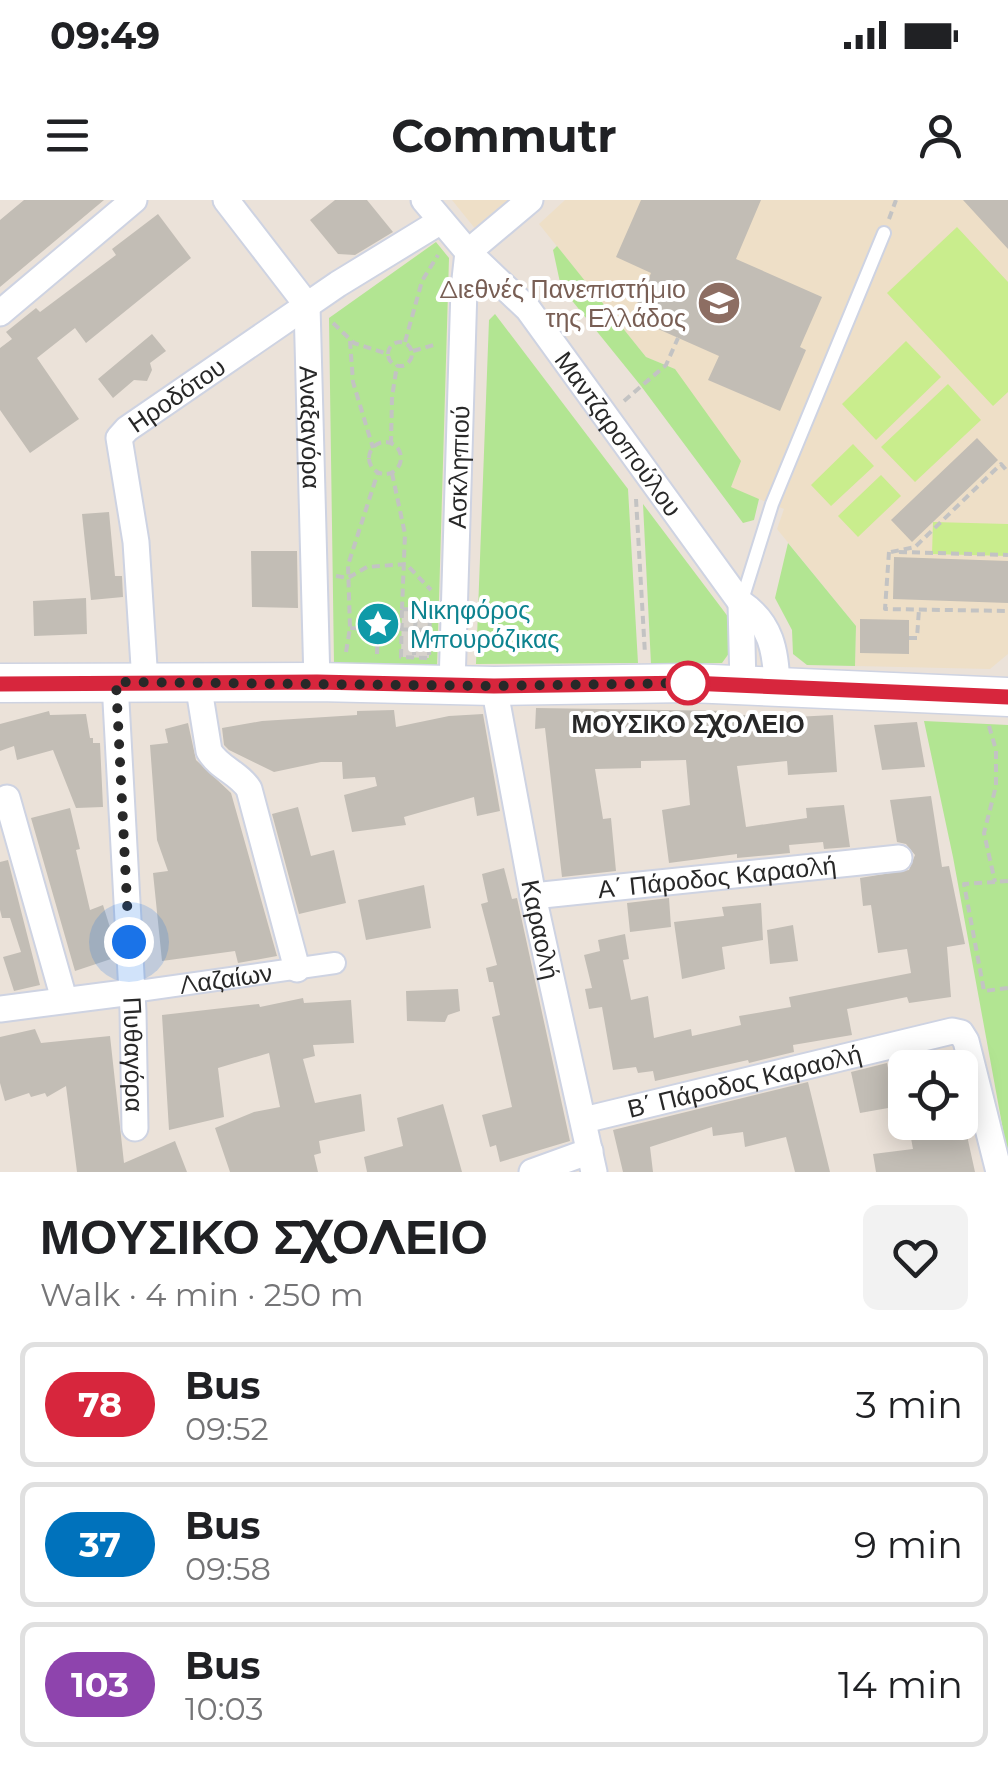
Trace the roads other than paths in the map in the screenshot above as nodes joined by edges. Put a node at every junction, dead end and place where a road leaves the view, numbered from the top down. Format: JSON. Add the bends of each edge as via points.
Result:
{"nodes":[{"id":1,"x":134,"y":200,"type":"edge"},
{"id":2,"x":226,"y":200,"type":"edge"},
{"id":3,"x":424,"y":200,"type":"edge"},
{"id":4,"x":530,"y":200,"type":"edge"},
{"id":5,"x":884,"y":233,"type":"dead end"},
{"id":6,"x":455,"y":237,"type":"junction"},
{"id":7,"x":307,"y":306,"type":"junction"},
{"id":8,"x":0,"y":312,"type":"edge"},
{"id":9,"x":741,"y":603,"type":"junction"},
{"id":10,"x":130,"y":682,"type":"junction"},
{"id":11,"x":198,"y":682,"type":"junction"},
{"id":12,"x":325,"y":682,"type":"junction"},
{"id":13,"x":0,"y":684,"type":"edge"},
{"id":14,"x":452,"y":684,"type":"junction"},
{"id":15,"x":760,"y":685,"type":"junction"},
{"id":16,"x":494,"y":686,"type":"junction"},
{"id":17,"x":997,"y":696,"type":"edge"},
{"id":18,"x":8,"y":798,"type":"dead end"},
{"id":19,"x":899,"y":858,"type":"dead end"},
{"id":20,"x":533,"y":896,"type":"junction"},
{"id":21,"x":335,"y":964,"type":"dead end"},
{"id":22,"x":297,"y":969,"type":"junction"},
{"id":23,"x":132,"y":992,"type":"junction"},
{"id":24,"x":64,"y":998,"type":"junction"},
{"id":25,"x":0,"y":1009,"type":"edge"},
{"id":26,"x":584,"y":1120,"type":"junction"},
{"id":27,"x":136,"y":1128,"type":"dead end"},
{"id":28,"x":592,"y":1162,"type":"edge"},
{"id":29,"x":532,"y":1172,"type":"edge"},
{"id":30,"x":999,"y":1172,"type":"edge"}],
"edges":[{"from":1,"to":8,"type":"street"},
{"from":2,"to":7,"type":"street"},
{"from":3,"to":6,"type":"street","name":"Μαντζαροπούλου"},
{"from":4,"to":6,"type":"street","name":"Ηροδότου"},
{"from":5,"to":9,"type":"lane","via":[[772,504]]},
{"from":6,"to":7,"type":"street","name":"Ηροδότου"},
{"from":6,"to":9,"type":"street","name":"Μαντζαροπούλου","via":[[528,309]]},
{"from":6,"to":14,"type":"street","name":"Ασκληπιού","via":[[464,288],[454,598],[441,630]]},
{"from":7,"to":10,"type":"street","name":"Ηροδότου","via":[[119,438],[136,542]]},
{"from":7,"to":12,"type":"street","name":"Αναξαγόρα"},
{"from":9,"to":15,"type":"street","name":"Μαντζαροπούλου","via":[[758,614],[776,658]]},
{"from":10,"to":11,"type":"main road"},
{"from":10,"to":13,"type":"main road"},
{"from":10,"to":23,"type":"street","name":"Πυθαγόρα"},
{"from":11,"to":12,"type":"main road"},
{"from":11,"to":22,"type":"street","via":[[214,760],[250,789]]},
{"from":12,"to":14,"type":"main road","via":[[413,670]]},
{"from":14,"to":16,"type":"main road"},
{"from":15,"to":16,"type":"main road"},
{"from":15,"to":17,"type":"main road"},
{"from":16,"to":20,"type":"street","name":"Καραολή"},
{"from":18,"to":24,"type":"street"},
{"from":19,"to":20,"type":"street","name":"Α΄ Πάροδος Καραολή"},
{"from":20,"to":26,"type":"street","name":"Καραολή"},
{"from":21,"to":22,"type":"street","name":"Λαζαίων"},
{"from":22,"to":23,"type":"street","name":"Λαζαίων"},
{"from":23,"to":24,"type":"street","name":"Λαζαίων"},
{"from":23,"to":27,"type":"street","name":"Πυθαγόρα"},
{"from":24,"to":25,"type":"street","name":"Λαζαίων"},
{"from":26,"to":28,"type":"street","name":"Καραολή"},
{"from":26,"to":30,"type":"street","name":"Β΄ Πάροδος Καραολή","via":[[952,1031],[966,1041]]},
{"from":28,"to":29,"type":"street"}]}
